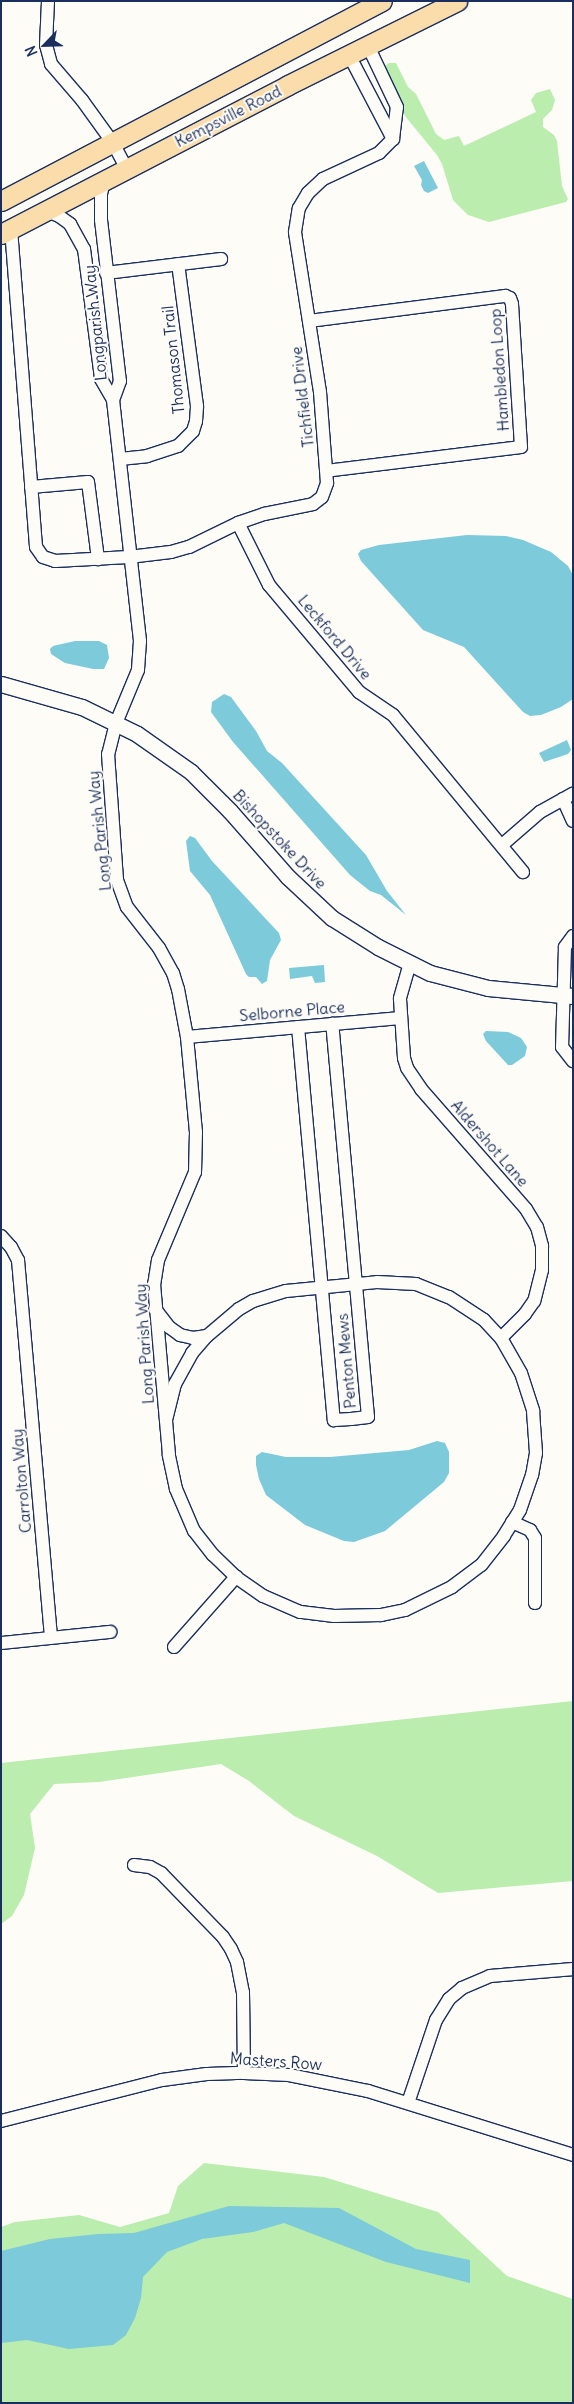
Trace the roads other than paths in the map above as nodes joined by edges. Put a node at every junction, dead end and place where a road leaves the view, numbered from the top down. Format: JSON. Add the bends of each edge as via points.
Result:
{"nodes":[{"id":1,"x":48,"y":1,"type":"edge"},
{"id":2,"x":382,"y":1,"type":"edge"},
{"id":3,"x":456,"y":1,"type":"edge"},
{"id":4,"x":368,"y":46,"type":"junction"},
{"id":5,"x":349,"y":55,"type":"junction"},
{"id":6,"x":392,"y":139,"type":"junction"},
{"id":7,"x":113,"y":143,"type":"junction"},
{"id":8,"x":127,"y":169,"type":"junction"},
{"id":9,"x":104,"y":181,"type":"junction"},
{"id":10,"x":1,"y":201,"type":"edge"},
{"id":11,"x":46,"y":211,"type":"junction"},
{"id":12,"x":6,"y":232,"type":"edge"},
{"id":13,"x":221,"y":259,"type":"dead end"},
{"id":14,"x":178,"y":264,"type":"junction"},
{"id":15,"x":106,"y":272,"type":"junction"},
{"id":16,"x":309,"y":321,"type":"junction"},
{"id":17,"x":113,"y":400,"type":"junction"},
{"id":18,"x":120,"y":459,"type":"junction"},
{"id":19,"x":326,"y":471,"type":"junction"},
{"id":20,"x":31,"y":488,"type":"junction"},
{"id":21,"x":238,"y":523,"type":"junction"},
{"id":22,"x":129,"y":557,"type":"junction"},
{"id":23,"x":98,"y":559,"type":"junction"},
{"id":24,"x":1,"y":684,"type":"edge"},
{"id":25,"x":116,"y":723,"type":"junction"},
{"id":26,"x":568,"y":796,"type":"edge"},
{"id":27,"x":573,"y":821,"type":"edge"},
{"id":28,"x":502,"y":845,"type":"junction"},
{"id":29,"x":523,"y":872,"type":"dead end"},
{"id":30,"x":573,"y":936,"type":"edge"},
{"id":31,"x":410,"y":963,"type":"junction"},
{"id":32,"x":568,"y":995,"type":"edge"},
{"id":33,"x":400,"y":1018,"type":"junction"},
{"id":34,"x":332,"y":1024,"type":"junction"},
{"id":35,"x":298,"y":1027,"type":"junction"},
{"id":36,"x":187,"y":1037,"type":"junction"},
{"id":37,"x":573,"y":1060,"type":"edge"},
{"id":38,"x":1,"y":1236,"type":"edge"},
{"id":39,"x":356,"y":1284,"type":"junction"},
{"id":40,"x":322,"y":1288,"type":"junction"},
{"id":41,"x":155,"y":1309,"type":"junction"},
{"id":42,"x":207,"y":1336,"type":"junction"},
{"id":43,"x":501,"y":1338,"type":"junction"},
{"id":44,"x":166,"y":1420,"type":"junction"},
{"id":45,"x":512,"y":1522,"type":"junction"},
{"id":46,"x":236,"y":1577,"type":"junction"},
{"id":47,"x":535,"y":1603,"type":"dead end"},
{"id":48,"x":110,"y":1632,"type":"dead end"},
{"id":49,"x":51,"y":1638,"type":"junction"},
{"id":50,"x":1,"y":1643,"type":"edge"},
{"id":51,"x":174,"y":1647,"type":"dead end"},
{"id":52,"x":134,"y":1865,"type":"dead end"},
{"id":53,"x":573,"y":1969,"type":"edge"},
{"id":54,"x":244,"y":2073,"type":"junction"},
{"id":55,"x":408,"y":2103,"type":"junction"},
{"id":56,"x":1,"y":2121,"type":"edge"},
{"id":57,"x":573,"y":2155,"type":"edge"}],
"edges":[{"from":1,"to":7,"type":"street","via":[[46,45],[51,64]]},
{"from":2,"to":7,"type":"main road","name":"Kempsville Road"},
{"from":3,"to":4,"type":"main road","name":"Kempsville Road"},
{"from":4,"to":5,"type":"main road","name":"Kempsville Road"},
{"from":4,"to":6,"type":"street","via":[[397,108]]},
{"from":5,"to":6,"type":"street"},
{"from":5,"to":8,"type":"main road","name":"Kempsville Road"},
{"from":6,"to":16,"type":"street","name":"Tichfield Drive","via":[[379,153],[323,179],[299,208],[295,232]]},
{"from":7,"to":8,"type":"street"},
{"from":7,"to":10,"type":"main road","name":"Kempsville Road"},
{"from":8,"to":9,"type":"main road","name":"Kempsville Road"},
{"from":9,"to":11,"type":"main road","name":"Kempsville Road"},
{"from":9,"to":15,"type":"street","name":"Longparish Way","via":[[101,220]]},
{"from":11,"to":12,"type":"main road","name":"Kempsville Road"},
{"from":11,"to":17,"type":"street","name":"Longparish Way","via":[[70,224],[84,249],[101,379]]},
{"from":12,"to":20,"type":"street"},
{"from":13,"to":14,"type":"street"},
{"from":14,"to":15,"type":"street"},
{"from":14,"to":18,"type":"street","name":"Thomason Trail","via":[[197,406],[196,421],[193,431],[178,446],[147,456]]},
{"from":15,"to":17,"type":"street","name":"Longparish Way","via":[[120,381]]},
{"from":16,"to":19,"type":"street","name":"Tichfield Drive","via":[[320,392]]},
{"from":16,"to":19,"type":"street","name":"Hambledon Loop","via":[[505,296],[512,304],[521,447]]},
{"from":17,"to":18,"type":"street","name":"Long Parish Way"},
{"from":18,"to":22,"type":"street","name":"Long Parish Way"},
{"from":19,"to":21,"type":"street","name":"Tichfield Drive","via":[[327,483],[322,497],[313,504]]},
{"from":20,"to":23,"type":"street","name":"Tichfield Drive","via":[[36,547],[43,557],[55,561]]},
{"from":20,"to":23,"type":"street","via":[[88,482]]},
{"from":21,"to":22,"type":"street","name":"Tichfield Drive","via":[[189,547]]},
{"from":21,"to":28,"type":"street","name":"Leckford Drive","via":[[269,585],[359,692],[393,715]]},
{"from":22,"to":23,"type":"street","name":"Tichfield Drive"},
{"from":22,"to":25,"type":"street","name":"Long Parish Way","via":[[140,641],[138,670]]},
{"from":24,"to":25,"type":"street","name":"Bishopstoke Drive","via":[[82,707]]},
{"from":25,"to":31,"type":"street","name":"Bishopstoke Drive","via":[[191,772],[288,877],[332,918]]},
{"from":25,"to":36,"type":"street","name":"Long Parish Way","via":[[107,767],[117,880],[127,907],[173,973]]},
{"from":26,"to":27,"type":"street"},
{"from":26,"to":28,"type":"street","via":[[540,812]]},
{"from":28,"to":29,"type":"street","name":"Leckford Drive"},
{"from":30,"to":32,"type":"street","via":[[565,947]]},
{"from":31,"to":32,"type":"street","name":"Bishopstoke Drive","via":[[430,973],[488,988]]},
{"from":31,"to":33,"type":"street","name":"Aldershot Lane","via":[[401,992]]},
{"from":32,"to":37,"type":"street","via":[[562,1048]]},
{"from":33,"to":34,"type":"street","name":"Selborne Place"},
{"from":33,"to":43,"type":"street","name":"Aldershot Lane","via":[[404,1058],[412,1078],[526,1209],[537,1227],[542,1246],[538,1289],[525,1314]]},
{"from":34,"to":35,"type":"street","name":"Selborne Place"},
{"from":34,"to":39,"type":"street","name":"Penton Mews"},
{"from":35,"to":36,"type":"street","name":"Selborne Place"},
{"from":35,"to":40,"type":"street","name":"Penton Mews"},
{"from":36,"to":41,"type":"street","name":"Long Parish Way","via":[[196,1132],[195,1172],[158,1260],[154,1284]]},
{"from":38,"to":49,"type":"street","name":"Carrolton Way","via":[[18,1260]]},
{"from":39,"to":40,"type":"street","name":"Long Parish Way"},
{"from":39,"to":40,"type":"street","name":"Penton Mews","via":[[368,1418],[334,1420]]},
{"from":39,"to":43,"type":"street","name":"Long Parish Way","via":[[398,1283],[428,1287],[468,1308]]},
{"from":40,"to":42,"type":"street","name":"Long Parish Way","via":[[286,1292],[253,1301],[225,1319]]},
{"from":41,"to":42,"type":"street","via":[[180,1335],[193,1338]]},
{"from":41,"to":44,"type":"street","name":"Long Parish Way"},
{"from":42,"to":44,"type":"street","name":"Long Parish Way","via":[[192,1353],[175,1384]]},
{"from":43,"to":45,"type":"street","name":"Long Parish Way","via":[[522,1373],[535,1431],[532,1475],[520,1510]]},
{"from":44,"to":46,"type":"street","name":"Long Parish Way","via":[[172,1472],[184,1510],[204,1544]]},
{"from":45,"to":46,"type":"street","name":"Long Parish Way","via":[[496,1548],[465,1578],[424,1602],[381,1615],[334,1616],[300,1612],[263,1596]]},
{"from":45,"to":47,"type":"street","via":[[530,1530],[536,1538]]},
{"from":46,"to":51,"type":"street"},
{"from":48,"to":49,"type":"street"},
{"from":49,"to":50,"type":"street"},
{"from":52,"to":54,"type":"street","via":[[150,1867],[161,1873],[231,1949],[237,1962],[242,1992]]},
{"from":53,"to":55,"type":"street","via":[[490,1976],[462,1988],[449,1999],[436,2020]]},
{"from":54,"to":55,"type":"street","name":"Masters Row","via":[[289,2075],[330,2082]]},
{"from":54,"to":56,"type":"street","name":"Masters Row","via":[[162,2080]]},
{"from":55,"to":57,"type":"street","name":"Masters Row"}]}
